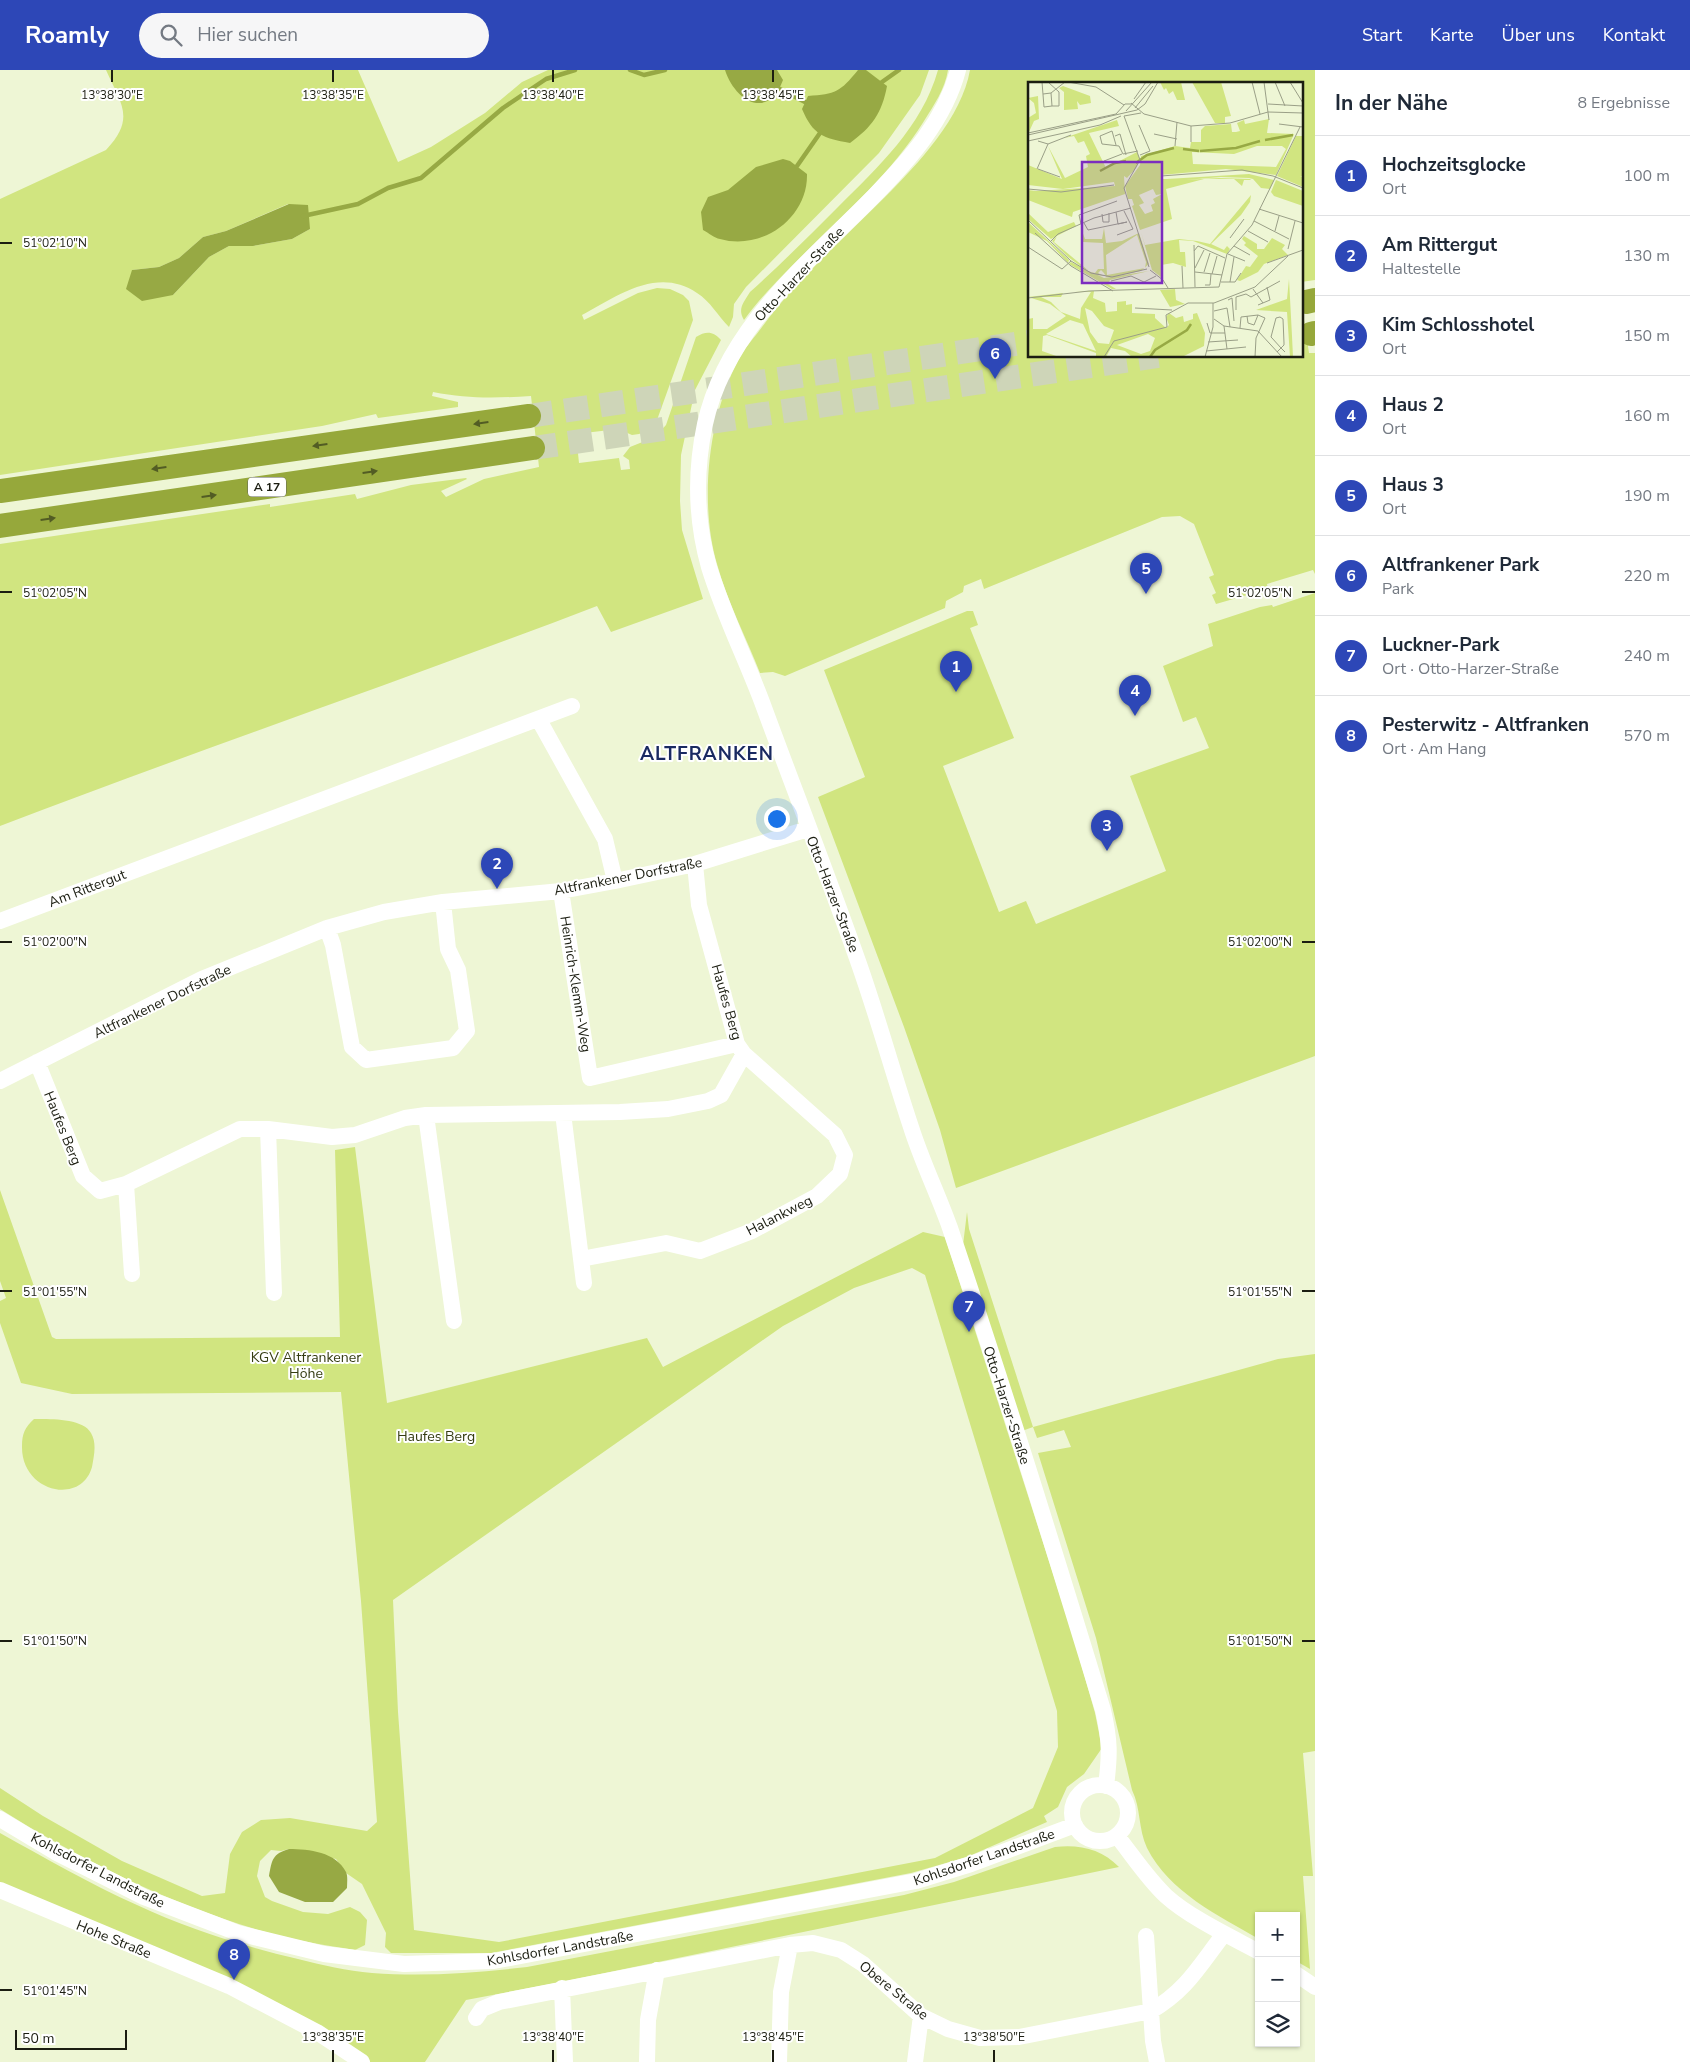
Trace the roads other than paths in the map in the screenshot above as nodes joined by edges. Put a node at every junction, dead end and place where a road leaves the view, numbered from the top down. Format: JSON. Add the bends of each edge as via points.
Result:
{"nodes":[{"id":1,"x":958,"y":70,"type":"edge"},
{"id":2,"x":529,"y":416,"type":"tunnel mouth"},
{"id":3,"x":533,"y":448,"type":"tunnel mouth"},
{"id":4,"x":0,"y":491,"type":"edge"},
{"id":5,"x":0,"y":526,"type":"edge"},
{"id":6,"x":572,"y":706,"type":"dead end"},
{"id":7,"x":539,"y":720,"type":"junction"},
{"id":8,"x":808,"y":829,"type":"junction"},
{"id":9,"x":695,"y":864,"type":"junction"},
{"id":10,"x":615,"y":880,"type":"junction"},
{"id":11,"x":561,"y":891,"type":"junction"},
{"id":12,"x":443,"y":902,"type":"junction"},
{"id":13,"x":0,"y":920,"type":"edge"},
{"id":14,"x":327,"y":928,"type":"junction"},
{"id":15,"x":741,"y":1049,"type":"junction"},
{"id":16,"x":37,"y":1062,"type":"junction"},
{"id":17,"x":0,"y":1081,"type":"edge"},
{"id":18,"x":563,"y":1112,"type":"junction"},
{"id":19,"x":426,"y":1115,"type":"junction"},
{"id":20,"x":268,"y":1129,"type":"junction"},
{"id":21,"x":126,"y":1184,"type":"junction"},
{"id":22,"x":581,"y":1259,"type":"junction"},
{"id":23,"x":132,"y":1274,"type":"dead end"},
{"id":24,"x":584,"y":1283,"type":"dead end"},
{"id":25,"x":274,"y":1293,"type":"dead end"},
{"id":26,"x":454,"y":1321,"type":"dead end"},
{"id":27,"x":1106,"y":1786,"type":"junction"},
{"id":28,"x":0,"y":1819,"type":"edge"},
{"id":29,"x":1075,"y":1825,"type":"junction"},
{"id":30,"x":1117,"y":1836,"type":"junction"},
{"id":31,"x":0,"y":1890,"type":"edge"},
{"id":32,"x":1224,"y":1934,"type":"junction"},
{"id":33,"x":1146,"y":1936,"type":"dead end"},
{"id":34,"x":790,"y":1945,"type":"junction"},
{"id":35,"x":1255,"y":1950,"type":"edge"},
{"id":36,"x":657,"y":1970,"type":"junction"},
{"id":37,"x":1300,"y":1977,"type":"edge"},
{"id":38,"x":1315,"y":1987,"type":"edge"},
{"id":39,"x":562,"y":1988,"type":"junction"},
{"id":40,"x":1150,"y":2011,"type":"junction"},
{"id":41,"x":921,"y":2016,"type":"junction"},
{"id":42,"x":476,"y":2018,"type":"dead end"},
{"id":43,"x":362,"y":2062,"type":"edge"},
{"id":44,"x":565,"y":2062,"type":"edge"},
{"id":45,"x":647,"y":2062,"type":"edge"},
{"id":46,"x":779,"y":2062,"type":"edge"},
{"id":47,"x":915,"y":2062,"type":"edge"},
{"id":48,"x":1157,"y":2062,"type":"edge"}],
"edges":[{"from":1,"to":8,"type":"street","name":"Otto-Harzer-Straße","via":[[942,109],[918,147],[778,292],[752,324],[716,385],[706,421],[699,457],[698,496],[700,527],[708,563]]},
{"from":2,"to":4,"type":"highway","one_way":true},
{"from":5,"to":3,"type":"highway","number":"A 17","one_way":true},
{"from":6,"to":7,"type":"street","name":"Am Rittergut"},
{"from":7,"to":10,"type":"street","via":[[605,839]]},
{"from":7,"to":13,"type":"street","name":"Am Rittergut"},
{"from":8,"to":9,"type":"street","name":"Altfrankener Dorfstraße"},
{"from":8,"to":27,"type":"street","name":"Otto-Harzer-Straße","via":[[860,966],[912,1131],[953,1238],[1088,1660],[1109,1736]]},
{"from":9,"to":10,"type":"street","name":"Altfrankener Dorfstraße"},
{"from":9,"to":15,"type":"street","name":"Haufes Berg","via":[[699,906]]},
{"from":10,"to":11,"type":"street","name":"Altfrankener Dorfstraße"},
{"from":11,"to":12,"type":"street","name":"Altfrankener Dorfstraße"},
{"from":11,"to":15,"type":"street","name":"Heinrich-Klemm-Weg","via":[[590,1078]]},
{"from":12,"to":14,"type":"street","name":"Altfrankener Dorfstraße","via":[[384,912]]},
{"from":12,"to":14,"type":"street","via":[[448,949],[458,970],[467,1030],[453,1048],[366,1060],[352,1047]]},
{"from":14,"to":16,"type":"street","name":"Altfrankener Dorfstraße","via":[[202,979]]},
{"from":15,"to":18,"type":"street","name":"Haufes Berg","via":[[721,1095],[708,1101],[668,1109]]},
{"from":15,"to":22,"type":"street","name":"Halankweg","via":[[835,1135],[845,1155],[840,1174],[817,1196],[752,1231],[700,1251],[666,1243]]},
{"from":16,"to":17,"type":"street","name":"Altfrankener Dorfstraße"},
{"from":16,"to":21,"type":"street","name":"Haufes Berg","via":[[83,1176],[100,1191]]},
{"from":18,"to":19,"type":"street","name":"Haufes Berg"},
{"from":18,"to":22,"type":"street"},
{"from":19,"to":20,"type":"street","name":"Haufes Berg","via":[[405,1118],[355,1135],[332,1137]]},
{"from":19,"to":26,"type":"street"},
{"from":20,"to":21,"type":"street","name":"Haufes Berg","via":[[240,1129]]},
{"from":20,"to":25,"type":"street"},
{"from":21,"to":23,"type":"street"},
{"from":22,"to":24,"type":"street"},
{"from":27,"to":29,"type":"street","via":[[1088,1787],[1081,1792],[1072,1808]]},
{"from":27,"to":30,"type":"street","via":[[1115,1789],[1127,1803],[1127,1821]]},
{"from":28,"to":29,"type":"street","name":"Kohlsdorfer Landstraße","via":[[55,1852],[144,1897],[238,1933],[324,1954],[404,1964],[494,1961],[916,1881]]},
{"from":29,"to":30,"type":"street","via":[[1086,1838],[1093,1840],[1110,1840]]},
{"from":30,"to":32,"type":"street","via":[[1168,1897]]},
{"from":31,"to":43,"type":"street","name":"Hohe Straße","via":[[229,1986],[317,2032]]},
{"from":32,"to":35,"type":"street"},
{"from":32,"to":40,"type":"street","name":"Obere Straße","via":[[1184,1987]]},
{"from":33,"to":40,"type":"street"},
{"from":34,"to":36,"type":"street","name":"Obere Straße"},
{"from":34,"to":41,"type":"street","name":"Obere Straße","via":[[813,1943],[841,1950],[863,1964]]},
{"from":34,"to":46,"type":"street","via":[[781,1992]]},
{"from":36,"to":39,"type":"street","name":"Obere Straße"},
{"from":36,"to":45,"type":"street","via":[[648,2020]]},
{"from":37,"to":38,"type":"street"},
{"from":39,"to":42,"type":"street","name":"Obere Straße","via":[[499,2002],[482,2009]]},
{"from":39,"to":44,"type":"street"},
{"from":40,"to":41,"type":"street","name":"Obere Straße","via":[[1019,2036],[980,2038],[948,2029]]},
{"from":40,"to":48,"type":"street"},
{"from":41,"to":47,"type":"street"}]}
